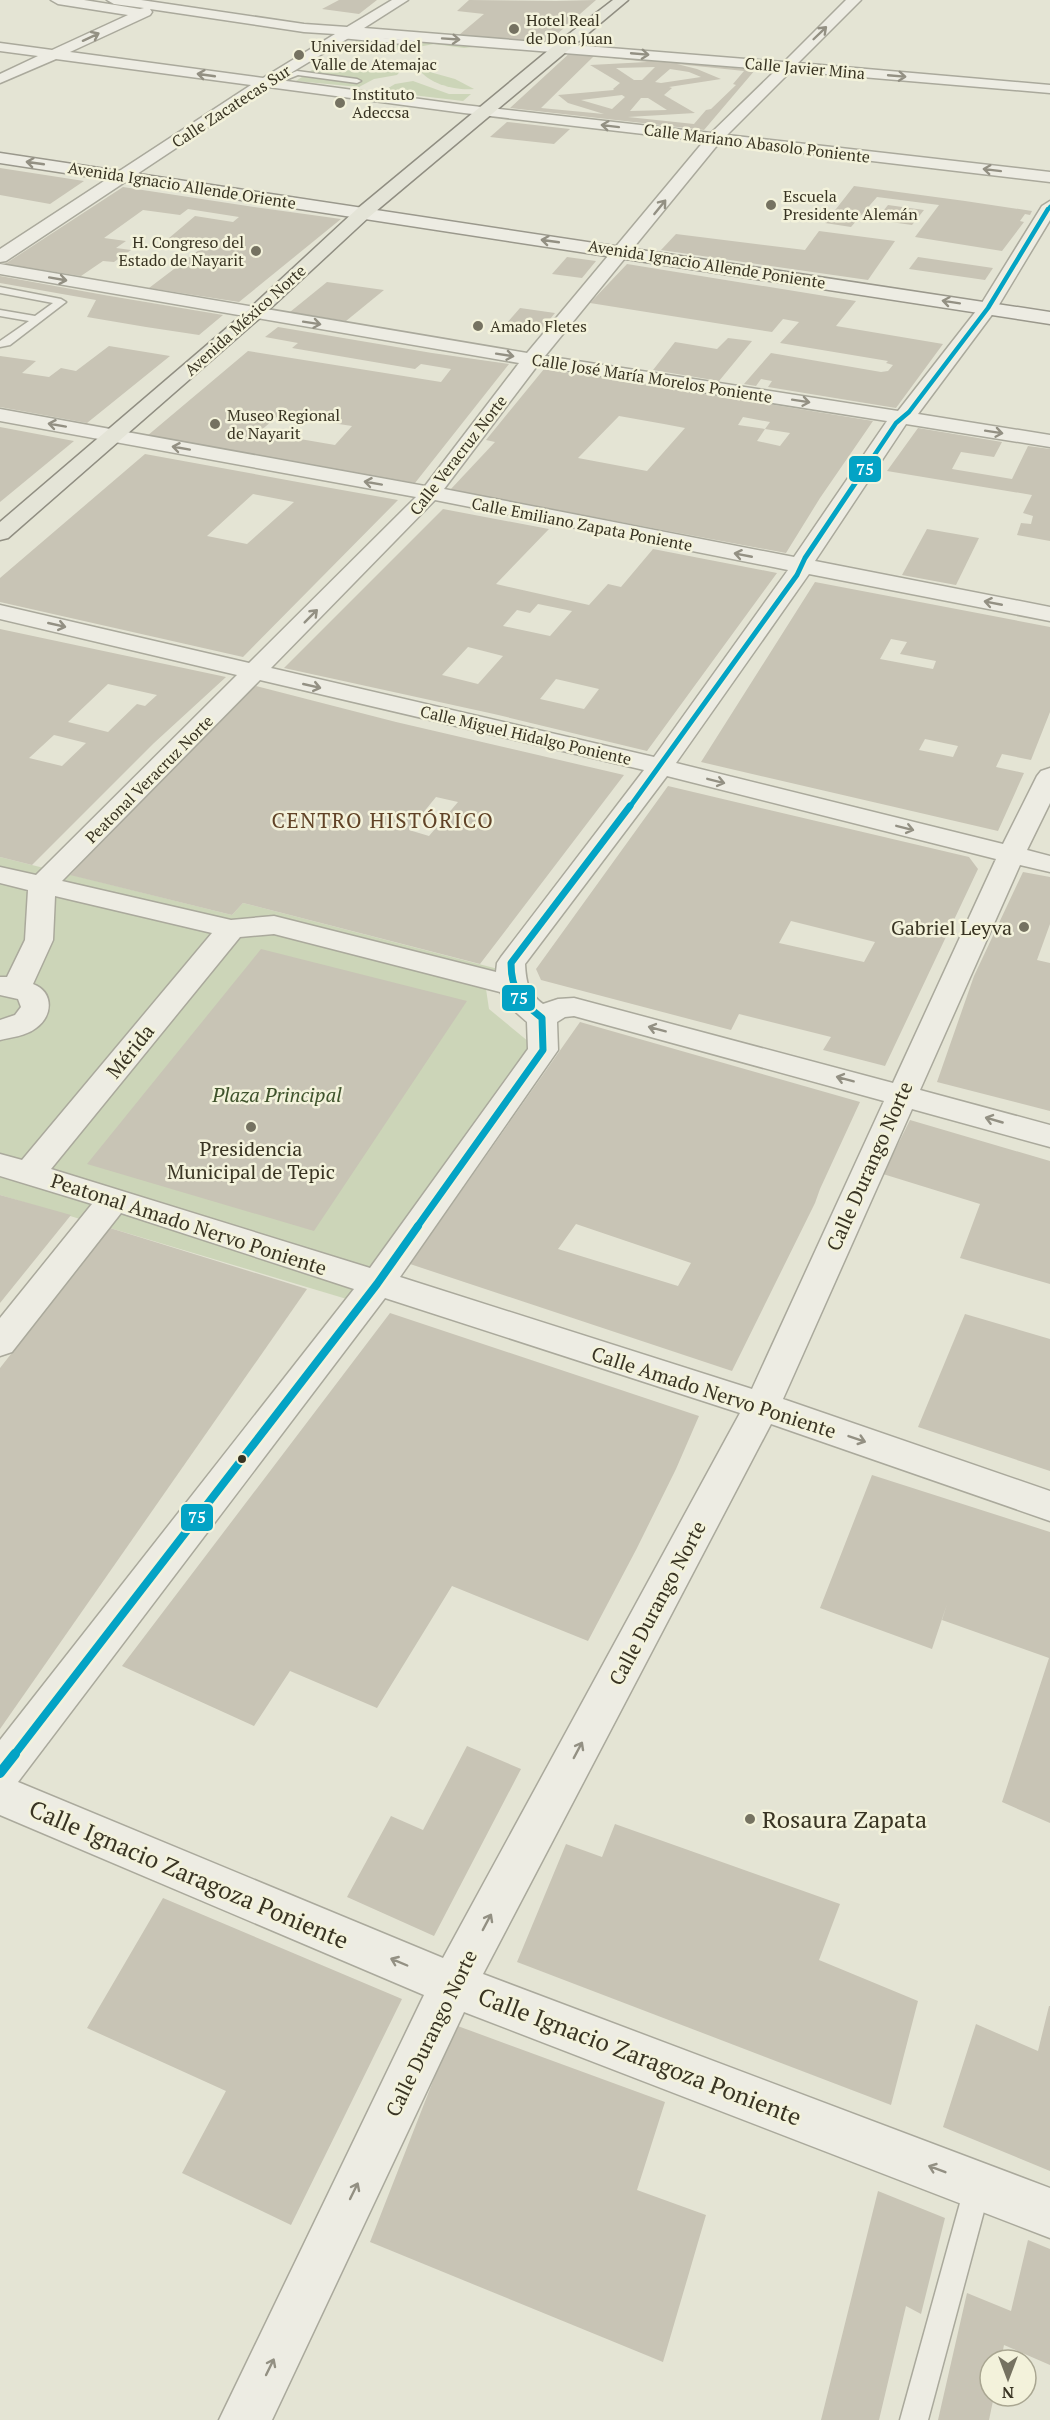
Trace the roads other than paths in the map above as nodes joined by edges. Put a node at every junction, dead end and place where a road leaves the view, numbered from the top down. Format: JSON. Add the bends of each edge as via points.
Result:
{"nodes":[{"id":1,"x":58,"y":0,"type":"edge"},
{"id":2,"x":114,"y":0,"type":"edge"},
{"id":3,"x":401,"y":0,"type":"edge"},
{"id":4,"x":621,"y":0,"type":"edge"},
{"id":5,"x":854,"y":0,"type":"edge"},
{"id":6,"x":163,"y":3,"type":"edge"},
{"id":7,"x":143,"y":13,"type":"junction"},
{"id":8,"x":346,"y":35,"type":"junction"},
{"id":9,"x":412,"y":43,"type":"dead end"},
{"id":10,"x":0,"y":47,"type":"edge"},
{"id":11,"x":561,"y":47,"type":"junction"},
{"id":12,"x":52,"y":55,"type":"junction"},
{"id":13,"x":785,"y":67,"type":"junction"},
{"id":14,"x":0,"y":79,"type":"edge"},
{"id":15,"x":268,"y":80,"type":"junction"},
{"id":16,"x":357,"y":81,"type":"dead end"},
{"id":17,"x":1050,"y":89,"type":"edge"},
{"id":18,"x":487,"y":109,"type":"junction"},
{"id":19,"x":715,"y":138,"type":"junction"},
{"id":20,"x":0,"y":158,"type":"edge"},
{"id":21,"x":125,"y":176,"type":"junction"},
{"id":22,"x":1050,"y":177,"type":"edge"},
{"id":23,"x":1050,"y":206,"type":"edge"},
{"id":24,"x":363,"y":213,"type":"junction"},
{"id":25,"x":622,"y":251,"type":"junction"},
{"id":26,"x":0,"y":257,"type":"edge"},
{"id":27,"x":0,"y":269,"type":"edge"},
{"id":28,"x":0,"y":290,"type":"edge"},
{"id":29,"x":988,"y":308,"type":"junction"},
{"id":30,"x":0,"y":313,"type":"edge"},
{"id":31,"x":255,"y":313,"type":"junction"},
{"id":32,"x":1050,"y":318,"type":"edge"},
{"id":33,"x":38,"y":320,"type":"junction"},
{"id":34,"x":0,"y":344,"type":"edge"},
{"id":35,"x":533,"y":359,"type":"junction"},
{"id":36,"x":0,"y":415,"type":"edge"},
{"id":37,"x":900,"y":417,"type":"junction"},
{"id":38,"x":114,"y":436,"type":"junction"},
{"id":39,"x":1050,"y":441,"type":"edge"},
{"id":40,"x":430,"y":494,"type":"junction"},
{"id":41,"x":0,"y":533,"type":"edge"},
{"id":42,"x":800,"y":567,"type":"junction"},
{"id":43,"x":0,"y":612,"type":"edge"},
{"id":44,"x":1050,"y":614,"type":"edge"},
{"id":45,"x":255,"y":673,"type":"junction"},
{"id":46,"x":659,"y":766,"type":"junction"},
{"id":47,"x":1050,"y":776,"type":"edge"},
{"id":48,"x":1011,"y":855,"type":"junction"},
{"id":49,"x":1050,"y":864,"type":"edge"},
{"id":50,"x":0,"y":875,"type":"edge"},
{"id":51,"x":42,"y":885,"type":"junction"},
{"id":52,"x":231,"y":929,"type":"junction"},
{"id":53,"x":510,"y":985,"type":"junction"},
{"id":54,"x":9,"y":986,"type":"edge"},
{"id":55,"x":542,"y":1018,"type":"junction"},
{"id":56,"x":0,"y":1030,"type":"edge"},
{"id":57,"x":902,"y":1094,"type":"junction"},
{"id":58,"x":1050,"y":1136,"type":"edge"},
{"id":59,"x":15,"y":1170,"type":"edge"},
{"id":60,"x":114,"y":1199,"type":"junction"},
{"id":61,"x":377,"y":1284,"type":"junction"},
{"id":62,"x":0,"y":1343,"type":"edge"},
{"id":63,"x":762,"y":1406,"type":"junction"},
{"id":64,"x":1050,"y":1506,"type":"edge"},
{"id":65,"x":0,"y":1773,"type":"edge"},
{"id":66,"x":0,"y":1795,"type":"edge"},
{"id":67,"x":453,"y":1985,"type":"junction"},
{"id":68,"x":978,"y":2185,"type":"junction"},
{"id":69,"x":1050,"y":2214,"type":"edge"},
{"id":70,"x":245,"y":2420,"type":"edge"},
{"id":71,"x":914,"y":2420,"type":"edge"}],
"edges":[{"from":1,"to":7,"type":"street"},
{"from":2,"to":6,"type":"street"},
{"from":3,"to":8,"type":"street","name":"Calle Zacatecas Sur"},
{"from":4,"to":11,"type":"main road","name":"Avenida México Norte"},
{"from":13,"to":5,"type":"street","name":"Calle Veracruz Norte","one_way":true},
{"from":6,"to":7,"type":"street"},
{"from":6,"to":8,"type":"street"},
{"from":7,"to":8,"type":"street","via":[[250,29]]},
{"from":12,"to":7,"type":"street","one_way":true},
{"from":8,"to":9,"type":"lane"},
{"from":8,"to":11,"type":"street","name":"Calle Javier Mina","one_way":true},
{"from":8,"to":15,"type":"street","name":"Calle Zacatecas Sur"},
{"from":10,"to":12,"type":"street","name":"Calle Mariano Abasolo Poniente"},
{"from":11,"to":13,"type":"street","name":"Calle Javier Mina","one_way":true},
{"from":11,"to":18,"type":"main road","name":"Avenida México Norte"},
{"from":12,"to":14,"type":"street"},
{"from":15,"to":12,"type":"street","name":"Calle Mariano Abasolo Poniente","one_way":true},
{"from":13,"to":17,"type":"street","name":"Calle Javier Mina","one_way":true},
{"from":13,"to":19,"type":"street","name":"Calle Veracruz Norte"},
{"from":15,"to":16,"type":"lane","via":[[297,73]]},
{"from":15,"to":18,"type":"street","name":"Calle Mariano Abasolo Poniente","via":[[464,109]]},
{"from":15,"to":21,"type":"street","name":"Calle Zacatecas Sur"},
{"from":19,"to":18,"type":"street","name":"Calle Mariano Abasolo Poniente","one_way":true},
{"from":18,"to":24,"type":"main road","name":"Avenida México Norte"},
{"from":22,"to":19,"type":"street","name":"Calle Mariano Abasolo Poniente","one_way":true},
{"from":25,"to":19,"type":"street","name":"Calle Veracruz Norte","one_way":true},
{"from":21,"to":20,"type":"street","name":"Avenida Ignacio Allende Oriente","one_way":true},
{"from":21,"to":24,"type":"street","name":"Avenida Ignacio Allende Oriente"},
{"from":21,"to":26,"type":"street","name":"Calle Zacatecas Sur"},
{"from":23,"to":29,"type":"street"},
{"from":25,"to":24,"type":"street","name":"Avenida Ignacio Allende Poniente","one_way":true},
{"from":24,"to":31,"type":"main road","name":"Avenida México Norte"},
{"from":29,"to":25,"type":"street","name":"Avenida Ignacio Allende Poniente","one_way":true},
{"from":25,"to":35,"type":"street","name":"Calle Veracruz Norte"},
{"from":27,"to":31,"type":"street","name":"Calle José María Morelos Poniente","one_way":true},
{"from":28,"to":33,"type":"lane","via":[[61,302]]},
{"from":29,"to":32,"type":"street","name":"Avenida Ignacio Allende Poniente"},
{"from":29,"to":37,"type":"street","via":[[909,412]]},
{"from":30,"to":33,"type":"lane"},
{"from":31,"to":35,"type":"street","name":"Calle José María Morelos Poniente","one_way":true},
{"from":31,"to":38,"type":"main road","name":"Avenida México Norte"},
{"from":33,"to":34,"type":"lane"},
{"from":35,"to":37,"type":"street","name":"Calle José María Morelos Poniente","one_way":true},
{"from":35,"to":40,"type":"street","name":"Calle Veracruz Norte"},
{"from":38,"to":36,"type":"street","name":"Calle Emiliano Zapata Poniente","one_way":true},
{"from":37,"to":39,"type":"street","name":"Calle José María Morelos Poniente","one_way":true},
{"from":37,"to":42,"type":"street"},
{"from":40,"to":38,"type":"street","name":"Calle Emiliano Zapata Poniente","one_way":true},
{"from":38,"to":41,"type":"main road","name":"Avenida México Norte"},
{"from":42,"to":40,"type":"street","name":"Calle Emiliano Zapata Poniente","one_way":true},
{"from":45,"to":40,"type":"street","name":"Calle Veracruz Norte","one_way":true},
{"from":44,"to":42,"type":"street","name":"Calle Emiliano Zapata Poniente","one_way":true},
{"from":42,"to":46,"type":"street"},
{"from":43,"to":45,"type":"street","name":"Calle Miguel Hidalgo Poniente","one_way":true},
{"from":45,"to":46,"type":"street","name":"Calle Miguel Hidalgo Poniente","one_way":true},
{"from":45,"to":51,"type":"street","name":"Peatonal Veracruz Norte"},
{"from":46,"to":48,"type":"street","name":"Calle Miguel Hidalgo Poniente","one_way":true},
{"from":46,"to":53,"type":"street","via":[[511,963]]},
{"from":47,"to":48,"type":"street","name":"Calle Durango Norte"},
{"from":48,"to":49,"type":"street","name":"Calle Miguel Hidalgo Poniente"},
{"from":48,"to":57,"type":"street","name":"Calle Durango Norte"},
{"from":50,"to":51,"type":"street"},
{"from":51,"to":52,"type":"street"},
{"from":51,"to":54,"type":"street","via":[[39,940]]},
{"from":52,"to":53,"type":"street","via":[[274,925]]},
{"from":52,"to":59,"type":"street","name":"Mérida"},
{"from":53,"to":55,"type":"street","via":[[519,1001]]},
{"from":54,"to":56,"type":"street","via":[[32,994],[35,1010],[19,1025]]},
{"from":57,"to":55,"type":"street","one_way":true,"via":[[574,1007],[558,1008]]},
{"from":55,"to":61,"type":"street","via":[[543,1050]]},
{"from":58,"to":57,"type":"street","one_way":true},
{"from":57,"to":63,"type":"street","name":"Calle Durango Norte"},
{"from":59,"to":60,"type":"street","name":"Peatonal Amado Nervo Poniente"},
{"from":60,"to":61,"type":"street","name":"Peatonal Amado Nervo Poniente"},
{"from":60,"to":62,"type":"street"},
{"from":61,"to":63,"type":"street","name":"Calle Amado Nervo Poniente"},
{"from":61,"to":65,"type":"street"},
{"from":63,"to":64,"type":"street","name":"Calle Amado Nervo Poniente","one_way":true},
{"from":67,"to":63,"type":"street","name":"Calle Durango Norte","one_way":true},
{"from":67,"to":66,"type":"street","name":"Calle Ignacio Zaragoza Poniente","one_way":true},
{"from":68,"to":67,"type":"street","name":"Calle Ignacio Zaragoza Poniente","one_way":true},
{"from":70,"to":67,"type":"street","name":"Calle Durango Norte","one_way":true},
{"from":68,"to":69,"type":"street","name":"Calle Ignacio Zaragoza Poniente"},
{"from":68,"to":71,"type":"lane"}]}
